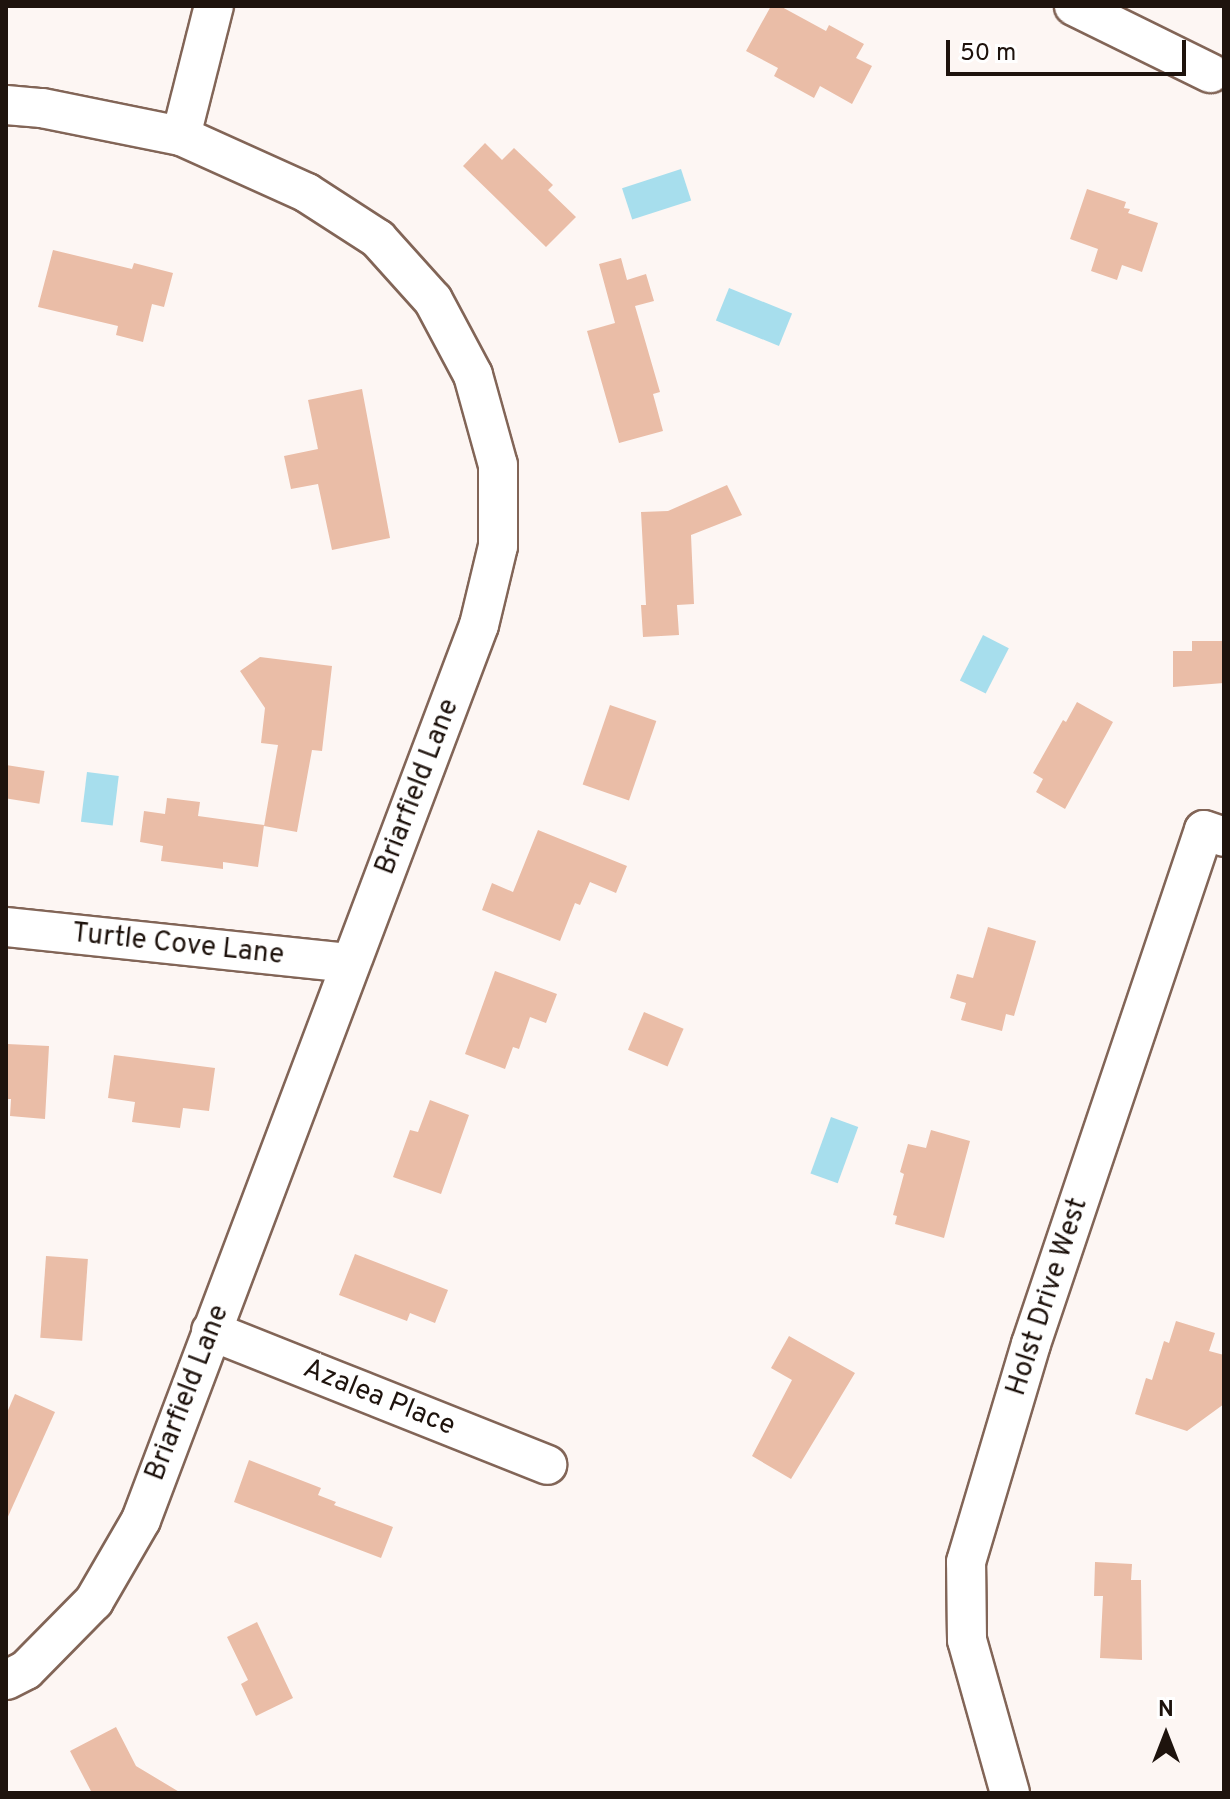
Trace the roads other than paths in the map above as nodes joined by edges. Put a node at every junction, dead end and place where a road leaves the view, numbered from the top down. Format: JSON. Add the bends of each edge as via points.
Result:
{"nodes":[{"id":1,"x":214,"y":6,"type":"edge"},
{"id":2,"x":1074,"y":6,"type":"edge"},
{"id":3,"x":1210,"y":73,"type":"dead end"},
{"id":4,"x":6,"y":105,"type":"edge"},
{"id":5,"x":181,"y":136,"type":"junction"},
{"id":6,"x":1224,"y":837,"type":"edge"},
{"id":7,"x":6,"y":927,"type":"edge"},
{"id":8,"x":350,"y":963,"type":"junction"},
{"id":9,"x":211,"y":1331,"type":"junction"},
{"id":10,"x":547,"y":1465,"type":"dead end"},
{"id":11,"x":6,"y":1680,"type":"edge"},
{"id":12,"x":1010,"y":1793,"type":"edge"}],
"edges":[{"from":1,"to":5,"type":"street"},
{"from":2,"to":3,"type":"street"},
{"from":4,"to":5,"type":"street","name":"Briarfield Lane"},
{"from":5,"to":8,"type":"street","name":"Briarfield Lane","via":[[307,193],[378,239],[433,300],[473,375],[498,465],[498,546],[479,625]]},
{"from":6,"to":12,"type":"street","name":"Holst Drive West","via":[[1204,830],[1031,1344],[966,1562],[967,1640]]},
{"from":7,"to":8,"type":"street","name":"Turtle Cove Lane"},
{"from":8,"to":9,"type":"street","name":"Briarfield Lane"},
{"from":9,"to":10,"type":"street","name":"Azalea Place"},
{"from":9,"to":11,"type":"street","name":"Briarfield Lane","via":[[141,1520],[94,1601],[26,1670]]}]}
